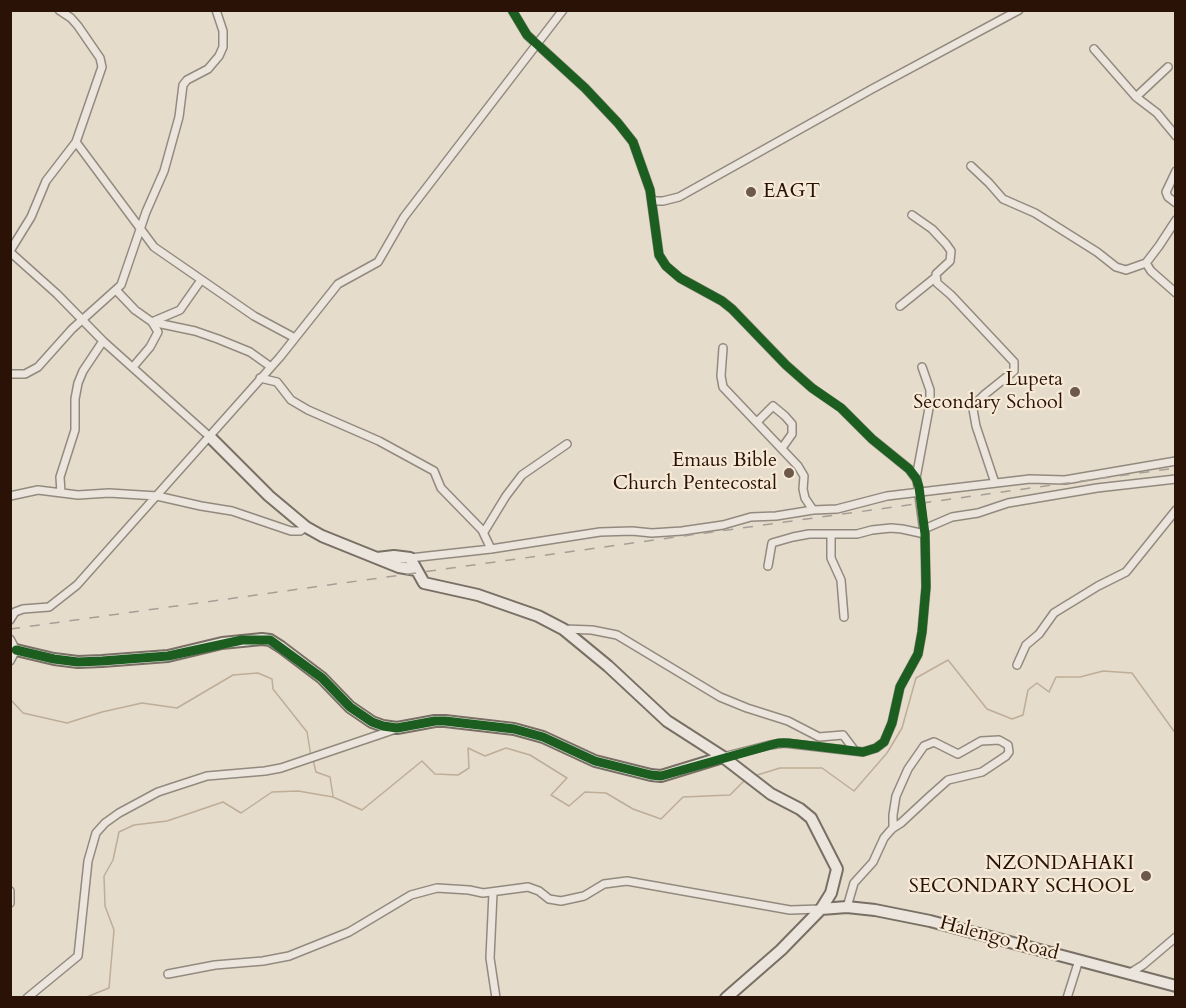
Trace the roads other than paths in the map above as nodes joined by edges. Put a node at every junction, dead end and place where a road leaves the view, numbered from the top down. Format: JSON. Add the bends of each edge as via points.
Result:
{"nodes":[{"id":1,"x":59,"y":10,"type":"edge"},
{"id":2,"x":216,"y":10,"type":"edge"},
{"id":3,"x":512,"y":10,"type":"edge"},
{"id":4,"x":562,"y":10,"type":"edge"},
{"id":5,"x":1018,"y":10,"type":"edge"},
{"id":6,"x":537,"y":44,"type":"junction"},
{"id":7,"x":1094,"y":49,"type":"dead end"},
{"id":8,"x":1168,"y":67,"type":"dead end"},
{"id":9,"x":1136,"y":98,"type":"junction"},
{"id":10,"x":1176,"y":136,"type":"edge"},
{"id":11,"x":76,"y":142,"type":"junction"},
{"id":12,"x":970,"y":166,"type":"dead end"},
{"id":13,"x":1176,"y":171,"type":"edge"},
{"id":14,"x":653,"y":201,"type":"junction"},
{"id":15,"x":1176,"y":203,"type":"edge"},
{"id":16,"x":912,"y":215,"type":"dead end"},
{"id":17,"x":1176,"y":220,"type":"edge"},
{"id":18,"x":140,"y":231,"type":"junction"},
{"id":19,"x":10,"y":251,"type":"edge"},
{"id":20,"x":1146,"y":263,"type":"junction"},
{"id":21,"x":936,"y":277,"type":"junction"},
{"id":22,"x":201,"y":280,"type":"junction"},
{"id":23,"x":116,"y":290,"type":"junction"},
{"id":24,"x":1176,"y":293,"type":"edge"},
{"id":25,"x":900,"y":306,"type":"dead end"},
{"id":26,"x":82,"y":320,"type":"junction"},
{"id":27,"x":152,"y":322,"type":"junction"},
{"id":28,"x":295,"y":338,"type":"junction"},
{"id":29,"x":103,"y":340,"type":"junction"},
{"id":30,"x":723,"y":348,"type":"dead end"},
{"id":31,"x":133,"y":367,"type":"junction"},
{"id":32,"x":271,"y":367,"type":"junction"},
{"id":33,"x":922,"y":367,"type":"dead end"},
{"id":34,"x":10,"y":374,"type":"edge"},
{"id":35,"x":260,"y":378,"type":"junction"},
{"id":36,"x":757,"y":422,"type":"junction"},
{"id":37,"x":210,"y":437,"type":"junction"},
{"id":38,"x":567,"y":444,"type":"dead end"},
{"id":39,"x":782,"y":448,"type":"junction"},
{"id":40,"x":1176,"y":460,"type":"edge"},
{"id":41,"x":916,"y":477,"type":"junction"},
{"id":42,"x":1176,"y":479,"type":"edge"},
{"id":43,"x":995,"y":483,"type":"junction"},
{"id":44,"x":919,"y":492,"type":"junction"},
{"id":45,"x":61,"y":493,"type":"junction"},
{"id":46,"x":10,"y":496,"type":"edge"},
{"id":47,"x":157,"y":496,"type":"junction"},
{"id":48,"x":813,"y":510,"type":"junction"},
{"id":49,"x":1176,"y":510,"type":"edge"},
{"id":50,"x":306,"y":527,"type":"junction"},
{"id":51,"x":484,"y":532,"type":"junction"},
{"id":52,"x":925,"y":532,"type":"junction"},
{"id":53,"x":831,"y":534,"type":"junction"},
{"id":54,"x":491,"y":549,"type":"junction"},
{"id":55,"x":377,"y":558,"type":"junction"},
{"id":56,"x":410,"y":558,"type":"junction"},
{"id":57,"x":768,"y":566,"type":"dead end"},
{"id":58,"x":416,"y":570,"type":"junction"},
{"id":59,"x":844,"y":617,"type":"dead end"},
{"id":60,"x":10,"y":620,"type":"edge"},
{"id":61,"x":563,"y":629,"type":"junction"},
{"id":62,"x":10,"y":639,"type":"edge"},
{"id":63,"x":16,"y":650,"type":"junction"},
{"id":64,"x":10,"y":661,"type":"edge"},
{"id":65,"x":1017,"y":665,"type":"dead end"},
{"id":66,"x":397,"y":729,"type":"junction"},
{"id":67,"x":855,"y":751,"type":"junction"},
{"id":68,"x":727,"y":760,"type":"junction"},
{"id":69,"x":893,"y":828,"type":"junction"},
{"id":70,"x":10,"y":891,"type":"edge"},
{"id":71,"x":493,"y":892,"type":"junction"},
{"id":72,"x":10,"y":903,"type":"edge"},
{"id":73,"x":846,"y":907,"type":"junction"},
{"id":74,"x":821,"y":909,"type":"junction"},
{"id":75,"x":1176,"y":936,"type":"edge"},
{"id":76,"x":1078,"y":960,"type":"junction"},
{"id":77,"x":1130,"y":973,"type":"junction"},
{"id":78,"x":168,"y":974,"type":"dead end"},
{"id":79,"x":1176,"y":986,"type":"edge"},
{"id":80,"x":27,"y":998,"type":"edge"},
{"id":81,"x":496,"y":998,"type":"edge"},
{"id":82,"x":726,"y":998,"type":"edge"},
{"id":83,"x":1067,"y":998,"type":"edge"}],
"edges":[{"from":1,"to":11,"type":"street","via":[[75,21],[102,62]]},
{"from":2,"to":18,"type":"street","via":[[223,47],[208,69],[183,85],[168,158]]},
{"from":3,"to":6,"type":"street"},
{"from":4,"to":6,"type":"street"},
{"from":5,"to":14,"type":"street","via":[[679,197]]},
{"from":6,"to":14,"type":"street","via":[[629,136]]},
{"from":6,"to":28,"type":"street","via":[[404,217],[378,262],[338,284]]},
{"from":7,"to":9,"type":"street"},
{"from":8,"to":9,"type":"street"},
{"from":9,"to":10,"type":"street","via":[[1157,113]]},
{"from":11,"to":18,"type":"street"},
{"from":11,"to":19,"type":"street","via":[[46,181],[32,218]]},
{"from":12,"to":20,"type":"street","via":[[1003,199],[1035,213],[1116,267],[1126,270]]},
{"from":13,"to":15,"type":"street","via":[[1166,192]]},
{"from":14,"to":41,"type":"street","via":[[657,246],[666,266],[732,309],[786,365],[841,408]]},
{"from":16,"to":21,"type":"street","via":[[951,251],[950,261]]},
{"from":17,"to":20,"type":"street"},
{"from":18,"to":22,"type":"street","via":[[154,247]]},
{"from":18,"to":23,"type":"street","via":[[124,280]]},
{"from":19,"to":26,"type":"street"},
{"from":20,"to":24,"type":"street"},
{"from":21,"to":25,"type":"street"},
{"from":21,"to":43,"type":"street","via":[[937,283],[1016,366],[973,409]]},
{"from":22,"to":27,"type":"street","via":[[180,310]]},
{"from":22,"to":28,"type":"street","via":[[263,322]]},
{"from":23,"to":26,"type":"street"},
{"from":23,"to":27,"type":"street"},
{"from":26,"to":29,"type":"street"},
{"from":26,"to":34,"type":"street","via":[[38,367],[25,374]]},
{"from":27,"to":31,"type":"street","via":[[157,337]]},
{"from":27,"to":32,"type":"street","via":[[218,339],[250,352]]},
{"from":28,"to":32,"type":"street"},
{"from":29,"to":31,"type":"street"},
{"from":29,"to":45,"type":"street","via":[[78,383],[75,430],[60,477]]},
{"from":30,"to":36,"type":"street","via":[[723,387]]},
{"from":31,"to":37,"type":"street"},
{"from":32,"to":35,"type":"street"},
{"from":33,"to":41,"type":"street","via":[[930,403]]},
{"from":35,"to":37,"type":"street"},
{"from":35,"to":51,"type":"street","via":[[277,382],[291,400],[308,410],[379,441],[434,471],[441,488]]},
{"from":36,"to":39,"type":"street"},
{"from":36,"to":39,"type":"street","via":[[772,406],[785,416],[792,424],[792,434]]},
{"from":37,"to":47,"type":"street"},
{"from":37,"to":50,"type":"street"},
{"from":38,"to":51,"type":"street","via":[[522,475]]},
{"from":39,"to":48,"type":"street","via":[[804,476],[804,493]]},
{"from":40,"to":43,"type":"street","via":[[1065,480]]},
{"from":41,"to":44,"type":"street"},
{"from":42,"to":52,"type":"street","via":[[1008,502],[952,517]]},
{"from":43,"to":44,"type":"street"},
{"from":44,"to":48,"type":"street","via":[[837,509]]},
{"from":44,"to":52,"type":"street"},
{"from":45,"to":46,"type":"street","via":[[38,490]]},
{"from":45,"to":47,"type":"street"},
{"from":47,"to":50,"type":"street","via":[[232,511],[291,531]]},
{"from":47,"to":60,"type":"street","via":[[67,594],[49,607],[15,612]]},
{"from":48,"to":54,"type":"street","via":[[682,531],[608,531]]},
{"from":49,"to":65,"type":"street","via":[[1126,572],[1054,613],[1026,645]]},
{"from":50,"to":55,"type":"street"},
{"from":51,"to":54,"type":"street"},
{"from":52,"to":53,"type":"street","via":[[891,528]]},
{"from":52,"to":67,"type":"street","via":[[926,587],[918,654],[900,687],[886,739],[876,748]]},
{"from":53,"to":57,"type":"street","via":[[809,534],[773,542]]},
{"from":53,"to":59,"type":"street","via":[[831,558],[841,580]]},
{"from":54,"to":56,"type":"street"},
{"from":55,"to":56,"type":"street"},
{"from":55,"to":58,"type":"street"},
{"from":56,"to":58,"type":"street"},
{"from":58,"to":61,"type":"street","via":[[426,584],[478,595]]},
{"from":61,"to":67,"type":"street","via":[[617,635],[728,701],[788,721],[819,737],[843,735]]},
{"from":61,"to":68,"type":"street","via":[[667,721]]},
{"from":62,"to":63,"type":"street"},
{"from":63,"to":64,"type":"street"},
{"from":63,"to":66,"type":"street","via":[[78,662],[168,656],[242,639],[270,640],[322,678],[364,718]]},
{"from":66,"to":68,"type":"street","via":[[435,721],[514,729],[543,737],[595,761],[661,776]]},
{"from":66,"to":80,"type":"street","via":[[265,771],[200,778],[146,797],[105,823],[96,833],[88,861],[80,953]]},
{"from":67,"to":68,"type":"street","via":[[784,743]]},
{"from":68,"to":74,"type":"street","via":[[771,794],[807,814],[814,824],[837,869],[831,893]]},
{"from":69,"to":69,"type":"street","via":[[896,796],[924,746],[934,742],[958,754],[981,741],[999,740],[1008,745],[1006,756],[982,771],[948,780]]},
{"from":69,"to":73,"type":"street","via":[[873,862],[854,883]]},
{"from":70,"to":72,"type":"street"},
{"from":71,"to":74,"type":"street","via":[[528,887],[561,901],[584,896],[604,884],[627,881],[790,910]]},
{"from":71,"to":78,"type":"street","via":[[428,890],[341,936],[289,956]]},
{"from":71,"to":81,"type":"street","via":[[490,958]]},
{"from":73,"to":74,"type":"street","name":"Halengo Road"},
{"from":73,"to":76,"type":"street","name":"Halengo Road","via":[[930,921]]},
{"from":74,"to":82,"type":"street"},
{"from":75,"to":77,"type":"street"},
{"from":76,"to":77,"type":"street","name":"Halengo Road"},
{"from":76,"to":83,"type":"street"},
{"from":77,"to":79,"type":"street","name":"Halengo Road"}]}
